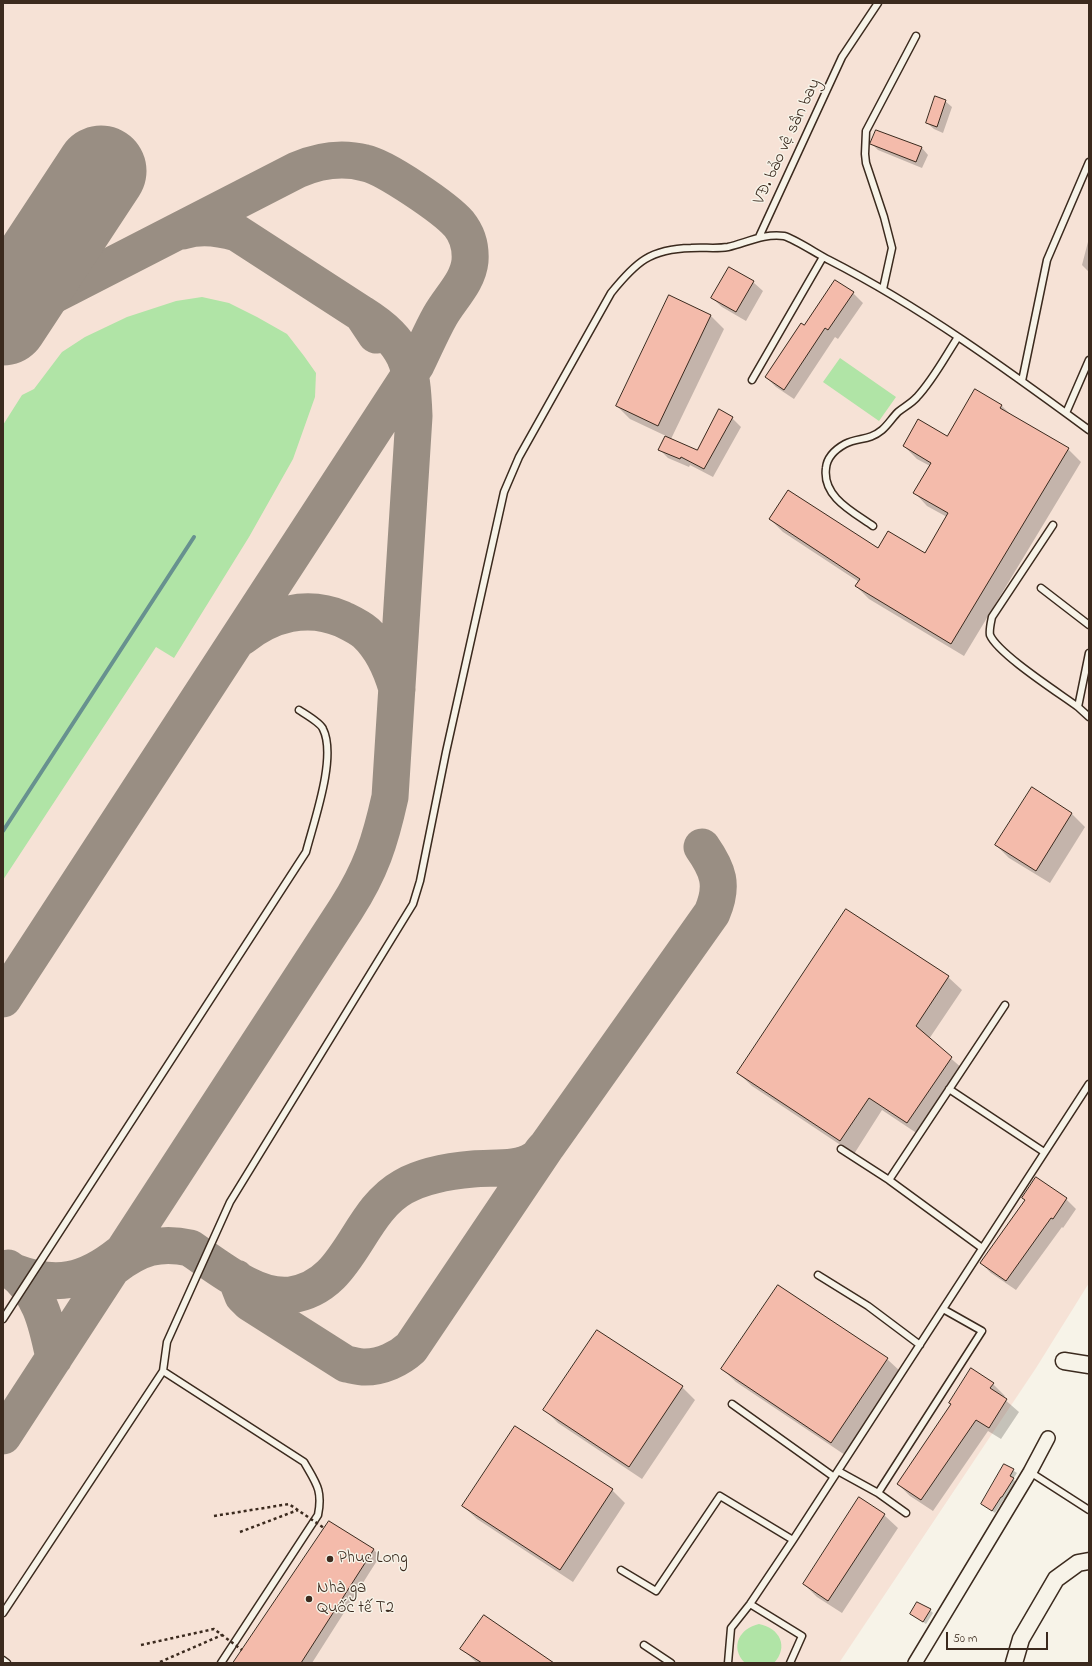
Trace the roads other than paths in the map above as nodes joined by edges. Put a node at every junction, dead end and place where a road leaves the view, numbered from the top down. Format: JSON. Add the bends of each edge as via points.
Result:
{"nodes":[{"id":1,"x":878,"y":3,"type":"edge"},
{"id":2,"x":916,"y":36,"type":"dead end"},
{"id":3,"x":1089,"y":162,"type":"edge"},
{"id":4,"x":759,"y":237,"type":"junction"},
{"id":5,"x":823,"y":257,"type":"junction"},
{"id":6,"x":883,"y":289,"type":"junction"},
{"id":7,"x":958,"y":337,"type":"junction"},
{"id":8,"x":1089,"y":360,"type":"edge"},
{"id":9,"x":752,"y":380,"type":"dead end"},
{"id":10,"x":1022,"y":381,"type":"junction"},
{"id":11,"x":1066,"y":413,"type":"junction"},
{"id":12,"x":1089,"y":430,"type":"edge"},
{"id":13,"x":1053,"y":525,"type":"dead end"},
{"id":14,"x":873,"y":526,"type":"dead end"},
{"id":15,"x":1041,"y":588,"type":"dead end"},
{"id":16,"x":1089,"y":625,"type":"edge"},
{"id":17,"x":1089,"y":653,"type":"edge"},
{"id":18,"x":1078,"y":707,"type":"junction"},
{"id":19,"x":299,"y":710,"type":"dead end"},
{"id":20,"x":1089,"y":717,"type":"edge"},
{"id":21,"x":1005,"y":1005,"type":"dead end"},
{"id":22,"x":1089,"y":1084,"type":"edge"},
{"id":23,"x":949,"y":1089,"type":"junction"},
{"id":24,"x":841,"y":1149,"type":"dead end"},
{"id":25,"x":1044,"y":1152,"type":"junction"},
{"id":26,"x":889,"y":1180,"type":"junction"},
{"id":27,"x":982,"y":1248,"type":"junction"},
{"id":28,"x":818,"y":1275,"type":"dead end"},
{"id":29,"x":943,"y":1309,"type":"junction"},
{"id":30,"x":3,"y":1319,"type":"edge"},
{"id":31,"x":920,"y":1345,"type":"junction"},
{"id":32,"x":1064,"y":1361,"type":"dead end"},
{"id":33,"x":1089,"y":1365,"type":"edge"},
{"id":34,"x":162,"y":1371,"type":"junction"},
{"id":35,"x":732,"y":1404,"type":"dead end"},
{"id":36,"x":1048,"y":1438,"type":"dead end"},
{"id":37,"x":1030,"y":1472,"type":"junction"},
{"id":38,"x":836,"y":1474,"type":"junction"},
{"id":39,"x":878,"y":1493,"type":"junction"},
{"id":40,"x":1089,"y":1510,"type":"edge"},
{"id":41,"x":906,"y":1513,"type":"dead end"},
{"id":42,"x":793,"y":1540,"type":"junction"},
{"id":43,"x":1089,"y":1561,"type":"edge"},
{"id":44,"x":621,"y":1570,"type":"dead end"},
{"id":45,"x":750,"y":1604,"type":"junction"},
{"id":46,"x":3,"y":1613,"type":"edge"},
{"id":47,"x":644,"y":1645,"type":"dead end"},
{"id":48,"x":3,"y":1660,"type":"edge"},
{"id":49,"x":7,"y":1663,"type":"edge"},
{"id":50,"x":221,"y":1663,"type":"edge"},
{"id":51,"x":670,"y":1663,"type":"edge"},
{"id":52,"x":728,"y":1663,"type":"edge"},
{"id":53,"x":790,"y":1663,"type":"edge"},
{"id":54,"x":915,"y":1663,"type":"edge"},
{"id":55,"x":1014,"y":1663,"type":"edge"}],
"edges":[{"from":1,"to":4,"type":"lane","name":"VĐ. bảo vệ sân bay","via":[[842,58]]},
{"from":2,"to":6,"type":"lane","via":[[866,131],[866,163],[892,248]]},
{"from":3,"to":10,"type":"lane","via":[[1047,260]]},
{"from":4,"to":5,"type":"lane","via":[[784,236]]},
{"from":4,"to":34,"type":"lane","via":[[727,247],[671,249],[650,256],[637,264],[611,293],[519,457],[508,481],[498,516],[413,904],[230,1202],[167,1342]]},
{"from":5,"to":6,"type":"lane"},
{"from":5,"to":9,"type":"lane"},
{"from":6,"to":7,"type":"lane"},
{"from":7,"to":10,"type":"lane"},
{"from":7,"to":14,"type":"lane","via":[[916,399],[872,437],[847,443],[828,458],[825,474],[829,490],[844,505]]},
{"from":8,"to":11,"type":"lane"},
{"from":10,"to":11,"type":"lane"},
{"from":11,"to":12,"type":"lane"},
{"from":13,"to":18,"type":"lane","via":[[992,617],[990,633],[994,642],[1007,656]]},
{"from":15,"to":16,"type":"lane"},
{"from":17,"to":18,"type":"lane"},
{"from":18,"to":20,"type":"lane"},
{"from":19,"to":30,"type":"lane","via":[[323,727],[328,745],[327,767],[306,852]]},
{"from":21,"to":23,"type":"lane"},
{"from":22,"to":25,"type":"lane"},
{"from":23,"to":25,"type":"lane"},
{"from":23,"to":26,"type":"lane"},
{"from":24,"to":26,"type":"lane"},
{"from":25,"to":27,"type":"lane"},
{"from":26,"to":27,"type":"lane"},
{"from":27,"to":29,"type":"lane"},
{"from":28,"to":31,"type":"lane","via":[[868,1306]]},
{"from":29,"to":31,"type":"lane"},
{"from":29,"to":39,"type":"lane","via":[[982,1331]]},
{"from":31,"to":38,"type":"lane"},
{"from":32,"to":33,"type":"street"},
{"from":34,"to":46,"type":"lane"},
{"from":34,"to":50,"type":"lane","via":[[304,1462],[318,1486],[321,1500],[318,1515]]},
{"from":35,"to":38,"type":"lane"},
{"from":36,"to":37,"type":"street"},
{"from":37,"to":40,"type":"lane"},
{"from":37,"to":54,"type":"street"},
{"from":38,"to":39,"type":"lane"},
{"from":38,"to":42,"type":"lane"},
{"from":39,"to":41,"type":"lane"},
{"from":42,"to":44,"type":"lane","via":[[720,1496],[656,1591]]},
{"from":42,"to":45,"type":"lane"},
{"from":43,"to":55,"type":"street","via":[[1078,1563],[1056,1578],[1021,1639]]},
{"from":45,"to":52,"type":"lane","via":[[731,1628]]},
{"from":45,"to":53,"type":"lane","via":[[802,1636]]},
{"from":47,"to":51,"type":"lane"},
{"from":48,"to":49,"type":"lane"}]}
